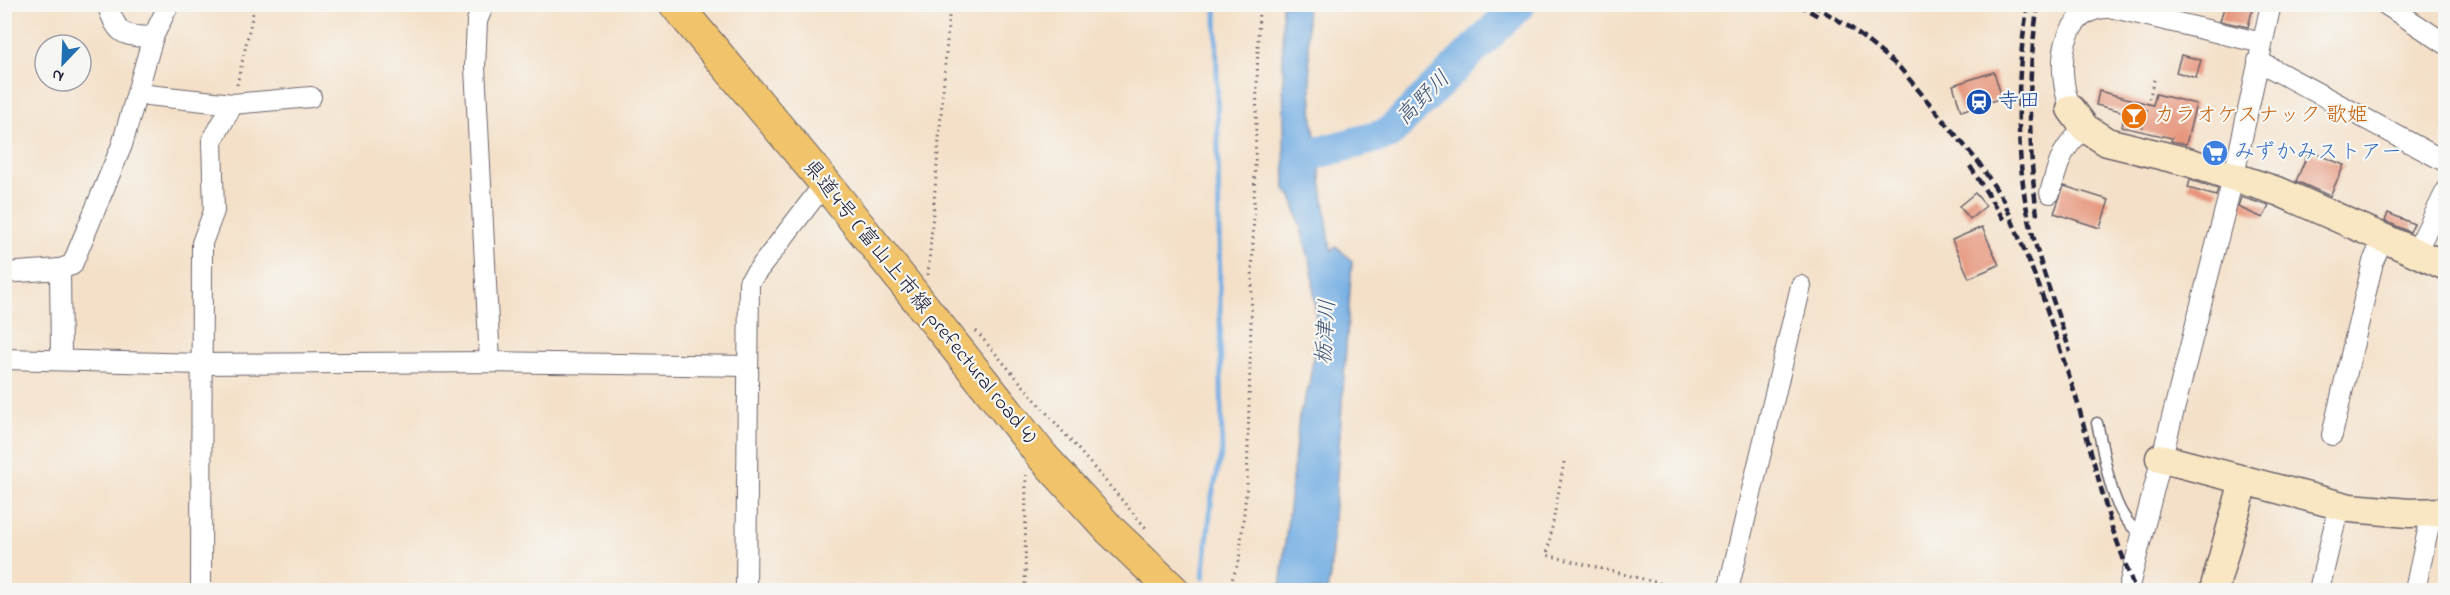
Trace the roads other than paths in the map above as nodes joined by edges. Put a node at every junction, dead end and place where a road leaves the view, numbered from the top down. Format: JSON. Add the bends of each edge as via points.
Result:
{"nodes":[{"id":1,"x":107,"y":4,"type":"edge"},
{"id":2,"x":169,"y":4,"type":"edge"},
{"id":3,"x":484,"y":4,"type":"edge"},
{"id":4,"x":675,"y":4,"type":"edge"},
{"id":5,"x":2271,"y":4,"type":"edge"},
{"id":6,"x":2385,"y":4,"type":"edge"},
{"id":7,"x":153,"y":37,"type":"junction"},
{"id":8,"x":2445,"y":44,"type":"edge"},
{"id":9,"x":2260,"y":52,"type":"junction"},
{"id":10,"x":138,"y":94,"type":"junction"},
{"id":11,"x":311,"y":97,"type":"dead end"},
{"id":12,"x":233,"y":104,"type":"junction"},
{"id":13,"x":2078,"y":118,"type":"junction"},
{"id":14,"x":2445,"y":162,"type":"edge"},
{"id":15,"x":2234,"y":176,"type":"junction"},
{"id":16,"x":825,"y":183,"type":"junction"},
{"id":17,"x":2445,"y":191,"type":"edge"},
{"id":18,"x":2050,"y":193,"type":"dead end"},
{"id":19,"x":2383,"y":238,"type":"junction"},
{"id":20,"x":2416,"y":252,"type":"junction"},
{"id":21,"x":2445,"y":266,"type":"edge"},
{"id":22,"x":60,"y":269,"type":"junction"},
{"id":23,"x":4,"y":273,"type":"edge"},
{"id":24,"x":1801,"y":286,"type":"dead end"},
{"id":25,"x":4,"y":359,"type":"edge"},
{"id":26,"x":61,"y":359,"type":"junction"},
{"id":27,"x":490,"y":362,"type":"junction"},
{"id":28,"x":202,"y":364,"type":"junction"},
{"id":29,"x":748,"y":366,"type":"junction"},
{"id":30,"x":2097,"y":423,"type":"dead end"},
{"id":31,"x":2332,"y":435,"type":"dead end"},
{"id":32,"x":2160,"y":458,"type":"junction"},
{"id":33,"x":2244,"y":481,"type":"junction"},
{"id":34,"x":2340,"y":506,"type":"junction"},
{"id":35,"x":2439,"y":512,"type":"edge"},
{"id":36,"x":2142,"y":533,"type":"junction"},
{"id":37,"x":201,"y":591,"type":"edge"},
{"id":38,"x":746,"y":591,"type":"edge"},
{"id":39,"x":1173,"y":591,"type":"edge"},
{"id":40,"x":1728,"y":591,"type":"edge"},
{"id":41,"x":2128,"y":591,"type":"edge"},
{"id":42,"x":2214,"y":591,"type":"edge"},
{"id":43,"x":2319,"y":591,"type":"edge"},
{"id":44,"x":2415,"y":591,"type":"edge"}],
"edges":[{"from":1,"to":7,"type":"street","via":[[116,28],[127,36]]},
{"from":2,"to":7,"type":"street"},
{"from":3,"to":27,"type":"street","via":[[477,21],[475,67]]},
{"from":4,"to":16,"type":"main road","name":"県道4号 (富山上市線 prefectural road 4)"},
{"from":5,"to":9,"type":"street"},
{"from":6,"to":8,"type":"street"},
{"from":7,"to":10,"type":"street"},
{"from":9,"to":13,"type":"street","via":[[2100,7],[2072,25],[2067,37],[2066,96]]},
{"from":9,"to":14,"type":"street"},
{"from":9,"to":15,"type":"street"},
{"from":10,"to":12,"type":"street"},
{"from":10,"to":22,"type":"street","via":[[122,145],[72,265]]},
{"from":11,"to":12,"type":"street"},
{"from":12,"to":28,"type":"street","via":[[212,141],[214,212],[202,243]]},
{"from":13,"to":15,"type":"street","via":[[2107,142]]},
{"from":13,"to":18,"type":"street","via":[[2062,152]]},
{"from":15,"to":19,"type":"street","via":[[2318,207]]},
{"from":15,"to":32,"type":"street"},
{"from":16,"to":29,"type":"street","via":[[749,282]]},
{"from":16,"to":39,"type":"main road","name":"県道4号 (富山上市線 prefectural road 4)","via":[[1043,457]]},
{"from":17,"to":20,"type":"street"},
{"from":19,"to":20,"type":"street"},
{"from":19,"to":31,"type":"street","via":[[2373,262]]},
{"from":20,"to":21,"type":"street"},
{"from":22,"to":23,"type":"street"},
{"from":22,"to":26,"type":"street"},
{"from":24,"to":40,"type":"street"},
{"from":25,"to":26,"type":"street"},
{"from":26,"to":28,"type":"street"},
{"from":27,"to":28,"type":"street"},
{"from":27,"to":29,"type":"street"},
{"from":28,"to":37,"type":"street"},
{"from":29,"to":38,"type":"street"},
{"from":30,"to":36,"type":"lane","via":[[2118,509],[2132,528]]},
{"from":32,"to":33,"type":"street"},
{"from":32,"to":36,"type":"street"},
{"from":33,"to":34,"type":"street"},
{"from":33,"to":42,"type":"street"},
{"from":34,"to":35,"type":"street"},
{"from":34,"to":43,"type":"street"},
{"from":35,"to":44,"type":"street"},
{"from":36,"to":41,"type":"street"}]}
